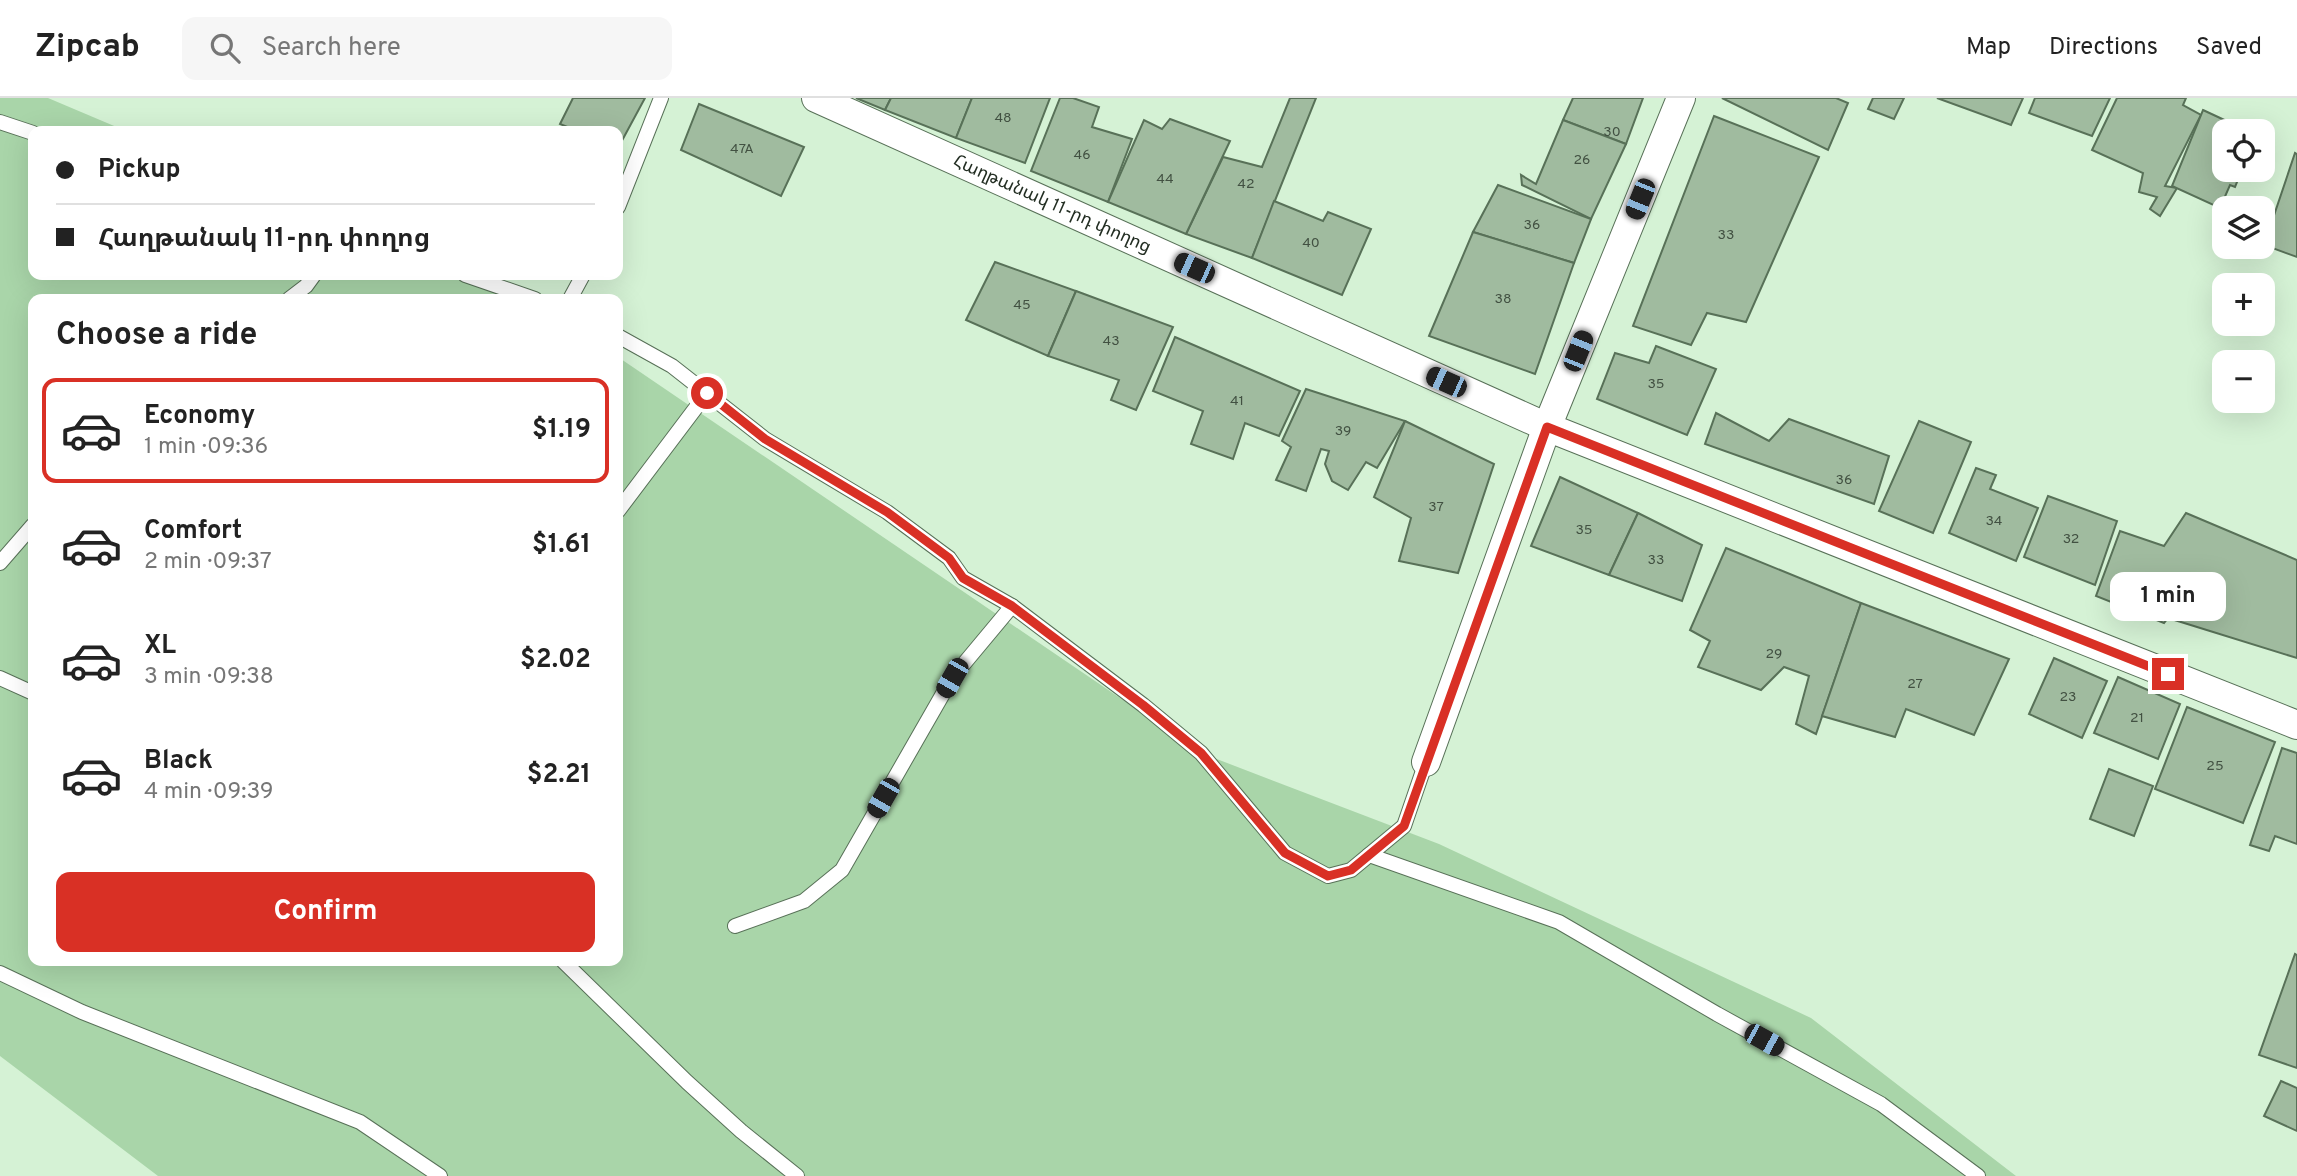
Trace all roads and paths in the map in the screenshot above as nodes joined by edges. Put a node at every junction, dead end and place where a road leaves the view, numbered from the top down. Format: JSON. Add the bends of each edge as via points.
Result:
{"nodes":[{"id":1,"x":661,"y":98,"type":"edge"},
{"id":2,"x":816,"y":98,"type":"edge"},
{"id":3,"x":1681,"y":98,"type":"edge"},
{"id":4,"x":0,"y":122,"type":"edge"},
{"id":5,"x":28,"y":131,"type":"edge"},
{"id":6,"x":623,"y":194,"type":"edge"},
{"id":7,"x":310,"y":280,"type":"edge"},
{"id":8,"x":480,"y":280,"type":"edge"},
{"id":9,"x":296,"y":294,"type":"edge"},
{"id":10,"x":520,"y":294,"type":"edge"},
{"id":11,"x":623,"y":339,"type":"edge"},
{"id":12,"x":707,"y":393,"type":"junction"},
{"id":13,"x":1547,"y":427,"type":"junction"},
{"id":14,"x":623,"y":504,"type":"edge"},
{"id":15,"x":28,"y":531,"type":"edge"},
{"id":16,"x":0,"y":563,"type":"edge"},
{"id":17,"x":1012,"y":606,"type":"junction"},
{"id":18,"x":0,"y":678,"type":"edge"},
{"id":19,"x":28,"y":691,"type":"edge"},
{"id":20,"x":2297,"y":725,"type":"edge"},
{"id":21,"x":1426,"y":762,"type":"joint"},
{"id":22,"x":1369,"y":855,"type":"junction"},
{"id":23,"x":735,"y":926,"type":"dead end"},
{"id":24,"x":568,"y":966,"type":"edge"},
{"id":25,"x":0,"y":973,"type":"edge"},
{"id":26,"x":440,"y":1176,"type":"edge"},
{"id":27,"x":797,"y":1176,"type":"edge"},
{"id":28,"x":1978,"y":1176,"type":"edge"}],
"edges":[{"from":1,"to":6,"type":"lane"},
{"from":2,"to":13,"type":"street","name":"Հաղթանակ 11-րդ փողոց"},
{"from":3,"to":13,"type":"street"},
{"from":4,"to":5,"type":"lane"},
{"from":7,"to":9,"type":"lane"},
{"from":8,"to":10,"type":"lane"},
{"from":11,"to":12,"type":"lane"},
{"from":12,"to":14,"type":"lane"},
{"from":12,"to":17,"type":"lane","via":[[765,439],[887,512],[949,558],[963,578]]},
{"from":13,"to":20,"type":"street","name":"Հաղթանակ 11-րդ փողոց"},
{"from":13,"to":21,"type":"street"},
{"from":15,"to":16,"type":"lane"},
{"from":17,"to":22,"type":"lane","via":[[1201,753],[1285,853],[1328,876],[1351,870]]},
{"from":17,"to":23,"type":"lane","via":[[952,678],[842,870],[804,901]]},
{"from":18,"to":19,"type":"lane"},
{"from":21,"to":22,"type":"lane","via":[[1404,826]]},
{"from":22,"to":28,"type":"lane","via":[[1559,922],[1881,1104]]},
{"from":24,"to":27,"type":"lane","via":[[696,1090]]},
{"from":25,"to":26,"type":"lane","via":[[82,1012],[360,1122]]}]}
